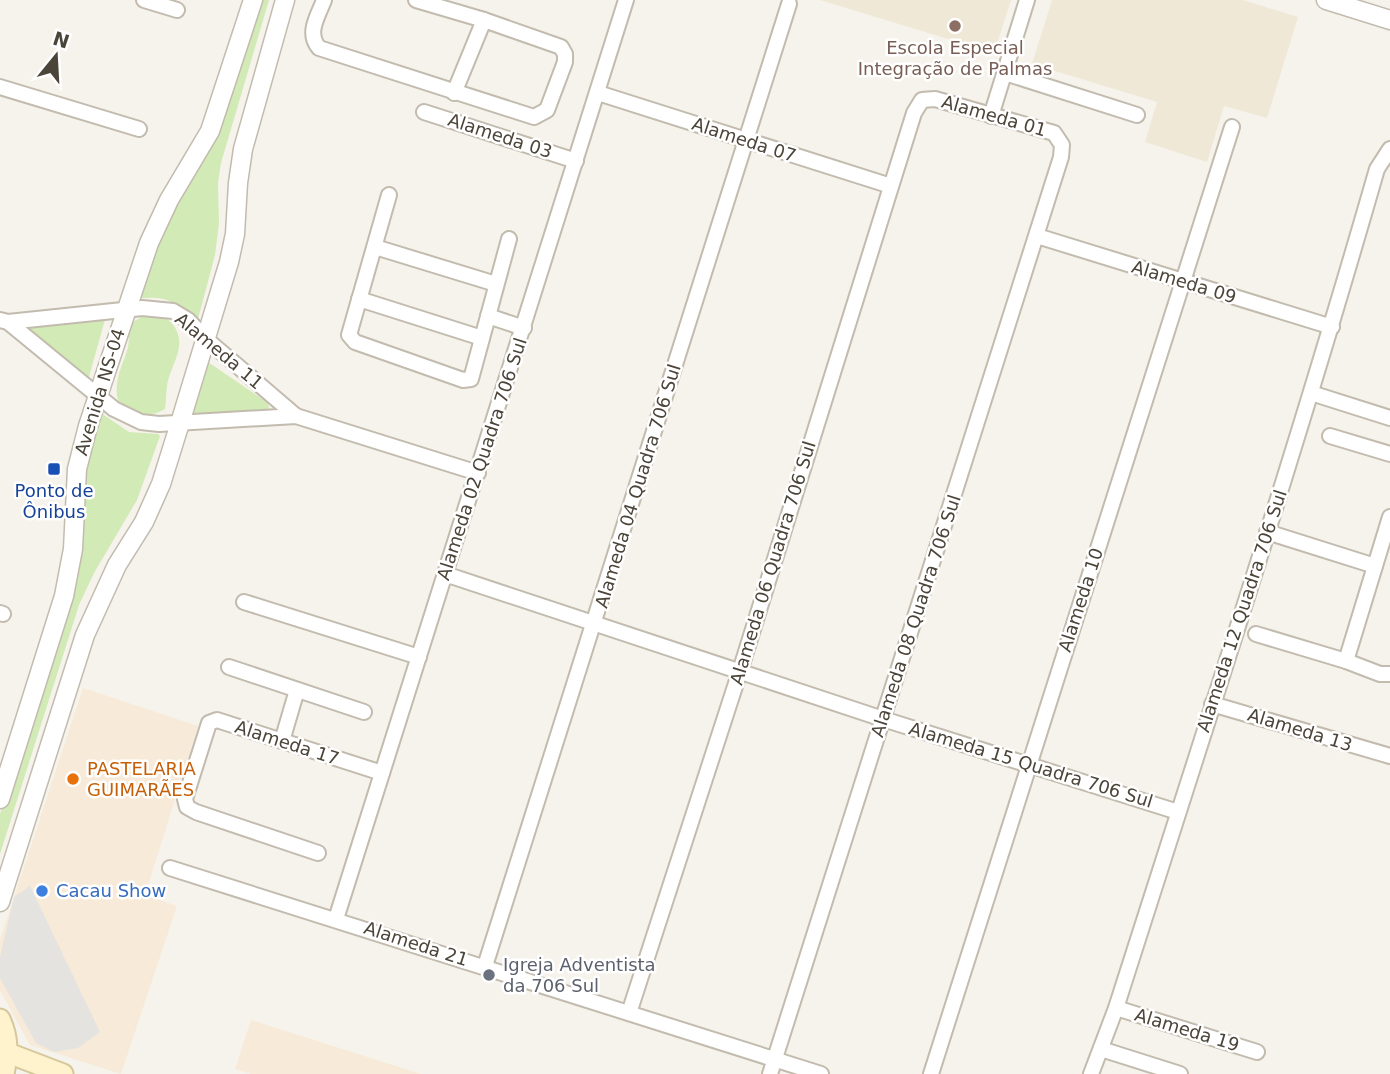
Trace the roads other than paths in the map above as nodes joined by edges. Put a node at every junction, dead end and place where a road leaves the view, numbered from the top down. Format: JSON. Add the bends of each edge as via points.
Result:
{"nodes":[{"id":1,"x":144,"y":0,"type":"edge"},
{"id":2,"x":253,"y":0,"type":"edge"},
{"id":3,"x":285,"y":0,"type":"edge"},
{"id":4,"x":324,"y":0,"type":"edge"},
{"id":5,"x":416,"y":0,"type":"edge"},
{"id":6,"x":626,"y":0,"type":"edge"},
{"id":7,"x":1027,"y":0,"type":"edge"},
{"id":8,"x":1326,"y":0,"type":"edge"},
{"id":9,"x":789,"y":4,"type":"dead end"},
{"id":10,"x":177,"y":10,"type":"dead end"},
{"id":11,"x":484,"y":20,"type":"junction"},
{"id":12,"x":1390,"y":20,"type":"edge"},
{"id":13,"x":1005,"y":73,"type":"junction"},
{"id":14,"x":0,"y":87,"type":"edge"},
{"id":15,"x":454,"y":93,"type":"junction"},
{"id":16,"x":598,"y":93,"type":"junction"},
{"id":17,"x":424,"y":112,"type":"dead end"},
{"id":18,"x":914,"y":113,"type":"joint"},
{"id":19,"x":1137,"y":115,"type":"dead end"},
{"id":20,"x":992,"y":116,"type":"junction"},
{"id":21,"x":1233,"y":127,"type":"dead end"},
{"id":22,"x":139,"y":129,"type":"dead end"},
{"id":23,"x":746,"y":141,"type":"junction"},
{"id":24,"x":1390,"y":149,"type":"edge"},
{"id":25,"x":1061,"y":157,"type":"joint"},
{"id":26,"x":576,"y":161,"type":"junction"},
{"id":27,"x":891,"y":186,"type":"junction"},
{"id":28,"x":389,"y":195,"type":"dead end"},
{"id":29,"x":1037,"y":236,"type":"junction"},
{"id":30,"x":509,"y":239,"type":"dead end"},
{"id":31,"x":375,"y":247,"type":"junction"},
{"id":32,"x":1183,"y":281,"type":"junction"},
{"id":33,"x":496,"y":284,"type":"junction"},
{"id":34,"x":359,"y":299,"type":"junction"},
{"id":35,"x":125,"y":310,"type":"junction"},
{"id":36,"x":488,"y":316,"type":"junction"},
{"id":37,"x":4,"y":321,"type":"edge"},
{"id":38,"x":1332,"y":327,"type":"junction"},
{"id":39,"x":524,"y":328,"type":"junction"},
{"id":40,"x":482,"y":338,"type":"junction"},
{"id":41,"x":205,"y":339,"type":"junction"},
{"id":42,"x":1311,"y":393,"type":"junction"},
{"id":43,"x":98,"y":397,"type":"junction"},
{"id":44,"x":296,"y":416,"type":"junction"},
{"id":45,"x":1390,"y":418,"type":"edge"},
{"id":46,"x":180,"y":423,"type":"junction"},
{"id":47,"x":1330,"y":436,"type":"dead end"},
{"id":48,"x":1390,"y":454,"type":"edge"},
{"id":49,"x":478,"y":472,"type":"junction"},
{"id":50,"x":1390,"y":517,"type":"edge"},
{"id":51,"x":1267,"y":532,"type":"junction"},
{"id":52,"x":1375,"y":566,"type":"junction"},
{"id":53,"x":445,"y":574,"type":"junction"},
{"id":54,"x":244,"y":603,"type":"dead end"},
{"id":55,"x":594,"y":623,"type":"junction"},
{"id":56,"x":1256,"y":635,"type":"dead end"},
{"id":57,"x":419,"y":657,"type":"junction"},
{"id":58,"x":1346,"y":661,"type":"junction"},
{"id":59,"x":229,"y":667,"type":"dead end"},
{"id":60,"x":740,"y":671,"type":"junction"},
{"id":61,"x":1390,"y":674,"type":"edge"},
{"id":62,"x":297,"y":690,"type":"junction"},
{"id":63,"x":1212,"y":704,"type":"junction"},
{"id":64,"x":364,"y":712,"type":"dead end"},
{"id":65,"x":883,"y":719,"type":"junction"},
{"id":66,"x":282,"y":741,"type":"junction"},
{"id":67,"x":1389,"y":757,"type":"edge"},
{"id":68,"x":1029,"y":763,"type":"junction"},
{"id":69,"x":382,"y":774,"type":"junction"},
{"id":70,"x":0,"y":799,"type":"edge"},
{"id":71,"x":1178,"y":812,"type":"junction"},
{"id":72,"x":318,"y":853,"type":"dead end"},
{"id":73,"x":170,"y":868,"type":"dead end"},
{"id":74,"x":0,"y":902,"type":"edge"},
{"id":75,"x":336,"y":919,"type":"junction"},
{"id":76,"x":485,"y":966,"type":"junction"},
{"id":77,"x":1116,"y":1008,"type":"junction"},
{"id":78,"x":629,"y":1013,"type":"junction"},
{"id":79,"x":0,"y":1019,"type":"edge"},
{"id":80,"x":1101,"y":1049,"type":"junction"},
{"id":81,"x":1257,"y":1052,"type":"dead end"},
{"id":82,"x":8,"y":1053,"type":"junction"},
{"id":83,"x":772,"y":1067,"type":"edge"},
{"id":84,"x":797,"y":1070,"type":"edge"},
{"id":85,"x":4,"y":1074,"type":"edge"},
{"id":86,"x":63,"y":1074,"type":"edge"},
{"id":87,"x":821,"y":1074,"type":"edge"},
{"id":88,"x":931,"y":1074,"type":"edge"},
{"id":89,"x":1091,"y":1074,"type":"edge"},
{"id":90,"x":1180,"y":1074,"type":"edge"}],
"edges":[{"from":1,"to":10,"type":"street"},
{"from":2,"to":35,"type":"street","name":"Avenida NS-04","via":[[210,131],[159,221]]},
{"from":3,"to":41,"type":"street","via":[[245,137],[235,234]]},
{"from":4,"to":15,"type":"street","via":[[313,27],[319,48]]},
{"from":5,"to":11,"type":"street"},
{"from":6,"to":16,"type":"street","name":"Alameda 02 Quadra 706 Sul"},
{"from":7,"to":13,"type":"street"},
{"from":8,"to":12,"type":"street"},
{"from":9,"to":23,"type":"street","name":"Alameda 04 Quadra 706 Sul"},
{"from":11,"to":15,"type":"street"},
{"from":11,"to":15,"type":"street","via":[[561,47],[565,62],[547,110],[534,117]]},
{"from":13,"to":19,"type":"street"},
{"from":13,"to":20,"type":"street"},
{"from":14,"to":22,"type":"street"},
{"from":16,"to":23,"type":"street","name":"Alameda 07"},
{"from":16,"to":26,"type":"street","name":"Alameda 02 Quadra 706 Sul"},
{"from":17,"to":26,"type":"street","name":"Alameda 03"},
{"from":18,"to":20,"type":"street","name":"Alameda 01","via":[[927,98]]},
{"from":18,"to":27,"type":"street","name":"Alameda 06 Quadra 706 Sul"},
{"from":20,"to":25,"type":"street","name":"Alameda 01","via":[[1054,133],[1062,145]]},
{"from":21,"to":32,"type":"street","name":"Alameda 10"},
{"from":23,"to":27,"type":"street","name":"Alameda 07"},
{"from":23,"to":55,"type":"street","name":"Alameda 04 Quadra 706 Sul"},
{"from":24,"to":38,"type":"street","name":"Alameda 12 Quadra 706 Sul","via":[[1377,169]]},
{"from":25,"to":29,"type":"street","name":"Alameda 08 Quadra 706 Sul"},
{"from":26,"to":39,"type":"street","name":"Alameda 02 Quadra 706 Sul"},
{"from":27,"to":60,"type":"street","name":"Alameda 06 Quadra 706 Sul"},
{"from":28,"to":31,"type":"street"},
{"from":29,"to":32,"type":"street","name":"Alameda 09"},
{"from":29,"to":65,"type":"street","name":"Alameda 08 Quadra 706 Sul"},
{"from":30,"to":33,"type":"street"},
{"from":31,"to":33,"type":"street"},
{"from":31,"to":34,"type":"street"},
{"from":32,"to":38,"type":"street","name":"Alameda 09"},
{"from":32,"to":68,"type":"street","name":"Alameda 10"},
{"from":33,"to":36,"type":"street"},
{"from":34,"to":40,"type":"street"},
{"from":34,"to":40,"type":"street","via":[[349,335],[355,342],[463,380],[473,376]]},
{"from":35,"to":37,"type":"street","name":"Alameda 11"},
{"from":35,"to":41,"type":"street","name":"Alameda 11","via":[[173,311]]},
{"from":35,"to":43,"type":"street","name":"Avenida NS-04"},
{"from":36,"to":39,"type":"street"},
{"from":36,"to":40,"type":"street"},
{"from":37,"to":43,"type":"street","name":"Alameda 11"},
{"from":38,"to":42,"type":"street","name":"Alameda 12 Quadra 706 Sul"},
{"from":39,"to":49,"type":"street","name":"Alameda 02 Quadra 706 Sul"},
{"from":41,"to":44,"type":"street","name":"Alameda 11"},
{"from":41,"to":46,"type":"street"},
{"from":42,"to":45,"type":"street"},
{"from":42,"to":51,"type":"street","name":"Alameda 12 Quadra 706 Sul"},
{"from":43,"to":46,"type":"street","name":"Alameda 11","via":[[141,422]]},
{"from":43,"to":70,"type":"street","name":"Avenida NS-04","via":[[77,469],[73,549],[64,596]]},
{"from":44,"to":46,"type":"street","name":"Alameda 11"},
{"from":44,"to":49,"type":"street","name":"Alameda 11"},
{"from":46,"to":74,"type":"street","via":[[144,522],[111,575],[85,635]]},
{"from":47,"to":48,"type":"street"},
{"from":49,"to":53,"type":"street","name":"Alameda 02 Quadra 706 Sul"},
{"from":50,"to":52,"type":"street"},
{"from":51,"to":52,"type":"street"},
{"from":51,"to":63,"type":"street","name":"Alameda 12 Quadra 706 Sul"},
{"from":52,"to":58,"type":"street"},
{"from":53,"to":55,"type":"street","name":"Alameda 15 Quadra 706 Sul"},
{"from":53,"to":57,"type":"street","name":"Alameda 02 Quadra 706 Sul"},
{"from":54,"to":57,"type":"street"},
{"from":55,"to":60,"type":"street","name":"Alameda 15 Quadra 706 Sul"},
{"from":55,"to":76,"type":"street","name":"Alameda 04 Quadra 706 Sul"},
{"from":56,"to":58,"type":"street"},
{"from":57,"to":69,"type":"street","name":"Alameda 02 Quadra 706 Sul"},
{"from":58,"to":61,"type":"street"},
{"from":59,"to":62,"type":"street"},
{"from":60,"to":65,"type":"street","name":"Alameda 15 Quadra 706 Sul"},
{"from":60,"to":78,"type":"street","name":"Alameda 06 Quadra 706 Sul"},
{"from":62,"to":64,"type":"street"},
{"from":62,"to":66,"type":"street"},
{"from":63,"to":67,"type":"street","name":"Alameda 13"},
{"from":63,"to":71,"type":"street","name":"Alameda 12 Quadra 706 Sul"},
{"from":65,"to":68,"type":"street","name":"Alameda 15 Quadra 706 Sul"},
{"from":65,"to":83,"type":"street","name":"Alameda 08 Quadra 706 Sul"},
{"from":66,"to":69,"type":"street","name":"Alameda 17"},
{"from":66,"to":72,"type":"street","name":"Alameda 17","via":[[216,720],[209,723],[185,799],[187,807]]},
{"from":68,"to":71,"type":"street","name":"Alameda 15 Quadra 706 Sul"},
{"from":68,"to":88,"type":"street","name":"Alameda 10"},
{"from":69,"to":75,"type":"street","name":"Alameda 02 Quadra 706 Sul"},
{"from":71,"to":77,"type":"street","name":"Alameda 12 Quadra 706 Sul"},
{"from":73,"to":75,"type":"street","name":"Alameda 21"},
{"from":75,"to":76,"type":"street","name":"Alameda 21"},
{"from":76,"to":78,"type":"street","name":"Alameda 21"},
{"from":77,"to":80,"type":"street","name":"Alameda 12 Quadra 706 Sul"},
{"from":77,"to":81,"type":"street","name":"Alameda 19"},
{"from":78,"to":83,"type":"street","name":"Alameda 21"},
{"from":79,"to":82,"type":"main road"},
{"from":80,"to":89,"type":"street","name":"Alameda 12 Quadra 706 Sul"},
{"from":80,"to":90,"type":"street"},
{"from":82,"to":85,"type":"main road"},
{"from":82,"to":86,"type":"main road"},
{"from":83,"to":84,"type":"street","name":"Alameda 21"},
{"from":84,"to":87,"type":"street","name":"Alameda 21"}]}
